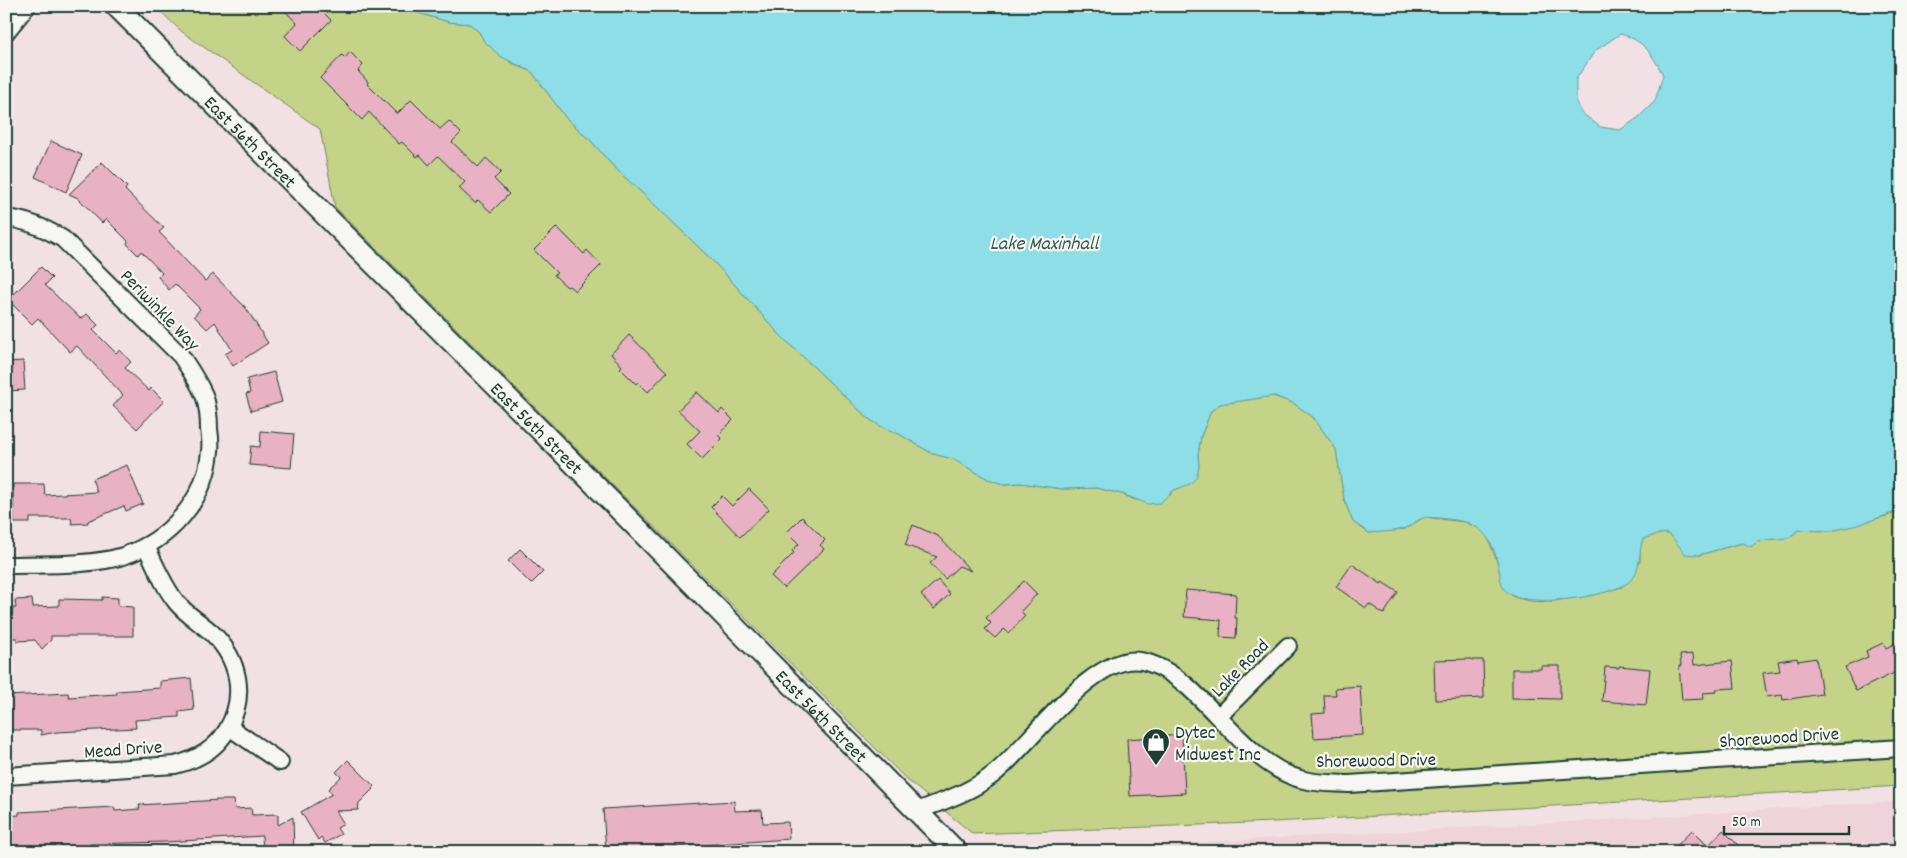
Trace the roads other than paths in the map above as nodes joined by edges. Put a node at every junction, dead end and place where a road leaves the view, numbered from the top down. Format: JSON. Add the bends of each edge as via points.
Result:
{"nodes":[{"id":1,"x":27,"y":6,"type":"edge"},
{"id":2,"x":116,"y":6,"type":"edge"},
{"id":3,"x":6,"y":32,"type":"edge"},
{"id":4,"x":6,"y":218,"type":"edge"},
{"id":5,"x":146,"y":546,"type":"junction"},
{"id":6,"x":6,"y":565,"type":"edge"},
{"id":7,"x":1288,"y":646,"type":"dead end"},
{"id":8,"x":1219,"y":716,"type":"junction"},
{"id":9,"x":229,"y":727,"type":"junction"},
{"id":10,"x":1901,"y":748,"type":"edge"},
{"id":11,"x":280,"y":762,"type":"dead end"},
{"id":12,"x":6,"y":776,"type":"edge"},
{"id":13,"x":917,"y":811,"type":"junction"},
{"id":14,"x":956,"y":852,"type":"edge"}],
"edges":[{"from":1,"to":3,"type":"street"},
{"from":2,"to":13,"type":"street","name":"East 56th Street"},
{"from":4,"to":5,"type":"street","name":"Periwinkle Way","via":[[43,228],[75,250],[181,356],[204,396],[211,449],[204,479],[180,519]]},
{"from":5,"to":6,"type":"street","name":"Periwinkle Way","via":[[101,561]]},
{"from":5,"to":9,"type":"street","name":"Mead Drive","via":[[177,603],[220,642],[236,668],[238,699]]},
{"from":7,"to":8,"type":"street","name":"Lake Road"},
{"from":8,"to":10,"type":"street","name":"Shorewood Drive","via":[[1274,767],[1300,779],[1349,784]]},
{"from":8,"to":13,"type":"street","name":"Shorewood Drive","via":[[1181,681],[1161,668],[1140,660],[1118,662],[1087,681],[1002,768],[984,782]]},
{"from":9,"to":11,"type":"street"},
{"from":9,"to":12,"type":"street","name":"Mead Drive","via":[[209,750],[182,763]]},
{"from":13,"to":14,"type":"street","name":"East 56th Street"}]}
